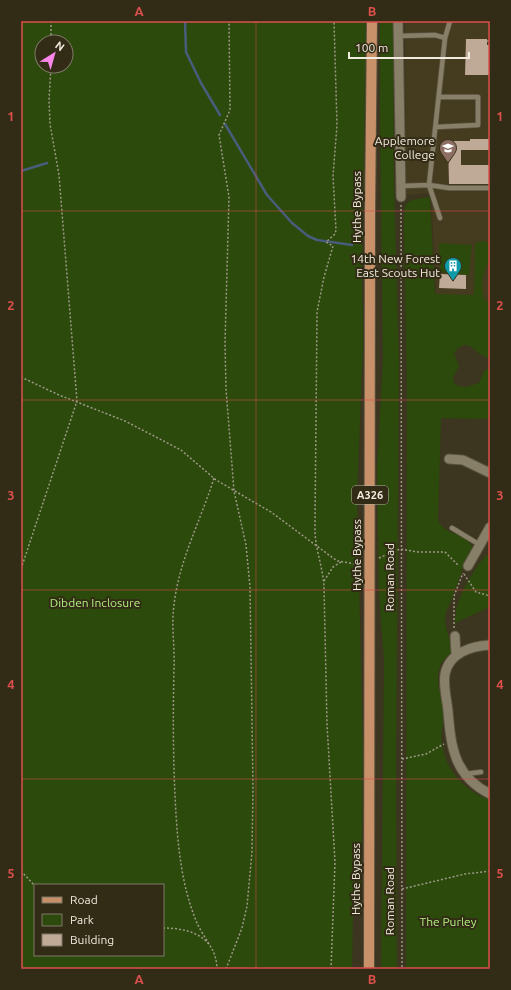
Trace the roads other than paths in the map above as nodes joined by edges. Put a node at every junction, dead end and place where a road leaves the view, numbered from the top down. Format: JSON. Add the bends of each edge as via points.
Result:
{"nodes":[{"id":1,"x":372,"y":21,"type":"edge"},
{"id":2,"x":398,"y":21,"type":"edge"},
{"id":3,"x":450,"y":21,"type":"edge"},
{"id":4,"x":398,"y":36,"type":"junction"},
{"id":5,"x":446,"y":38,"type":"junction"},
{"id":6,"x":439,"y":97,"type":"junction"},
{"id":7,"x":436,"y":127,"type":"junction"},
{"id":8,"x":429,"y":185,"type":"junction"},
{"id":9,"x":401,"y":186,"type":"junction"},
{"id":10,"x":490,"y":188,"type":"edge"},
{"id":11,"x":402,"y":197,"type":"road end"},
{"id":12,"x":440,"y":218,"type":"dead end"},
{"id":13,"x":449,"y":459,"type":"dead end"},
{"id":14,"x":490,"y":473,"type":"edge"},
{"id":15,"x":490,"y":527,"type":"edge"},
{"id":16,"x":452,"y":528,"type":"dead end"},
{"id":17,"x":480,"y":545,"type":"junction"},
{"id":18,"x":466,"y":569,"type":"road end"},
{"id":19,"x":455,"y":636,"type":"road end"},
{"id":20,"x":490,"y":645,"type":"edge"},
{"id":21,"x":456,"y":655,"type":"junction"},
{"id":22,"x":481,"y":772,"type":"dead end"},
{"id":23,"x":465,"y":774,"type":"junction"},
{"id":24,"x":490,"y":794,"type":"edge"},
{"id":25,"x":370,"y":969,"type":"edge"}],
"edges":[{"from":1,"to":25,"type":"main road","name":"Hythe Bypass","number":"A326"},
{"from":2,"to":4,"type":"street"},
{"from":3,"to":5,"type":"lane"},
{"from":4,"to":5,"type":"lane","via":[[433,33]]},
{"from":4,"to":9,"type":"street"},
{"from":5,"to":6,"type":"lane"},
{"from":6,"to":7,"type":"lane"},
{"from":6,"to":7,"type":"lane","via":[[478,97],[478,125]]},
{"from":7,"to":8,"type":"lane"},
{"from":8,"to":9,"type":"lane"},
{"from":8,"to":10,"type":"lane","via":[[449,188]]},
{"from":8,"to":12,"type":"lane"},
{"from":9,"to":11,"type":"street"},
{"from":13,"to":14,"type":"street","via":[[464,460]]},
{"from":15,"to":17,"type":"street"},
{"from":16,"to":17,"type":"lane"},
{"from":17,"to":18,"type":"street"},
{"from":19,"to":21,"type":"street"},
{"from":20,"to":21,"type":"street","via":[[474,647]]},
{"from":21,"to":23,"type":"street","via":[[445,675],[450,741],[459,766]]},
{"from":22,"to":23,"type":"lane"},
{"from":23,"to":24,"type":"street"}]}
